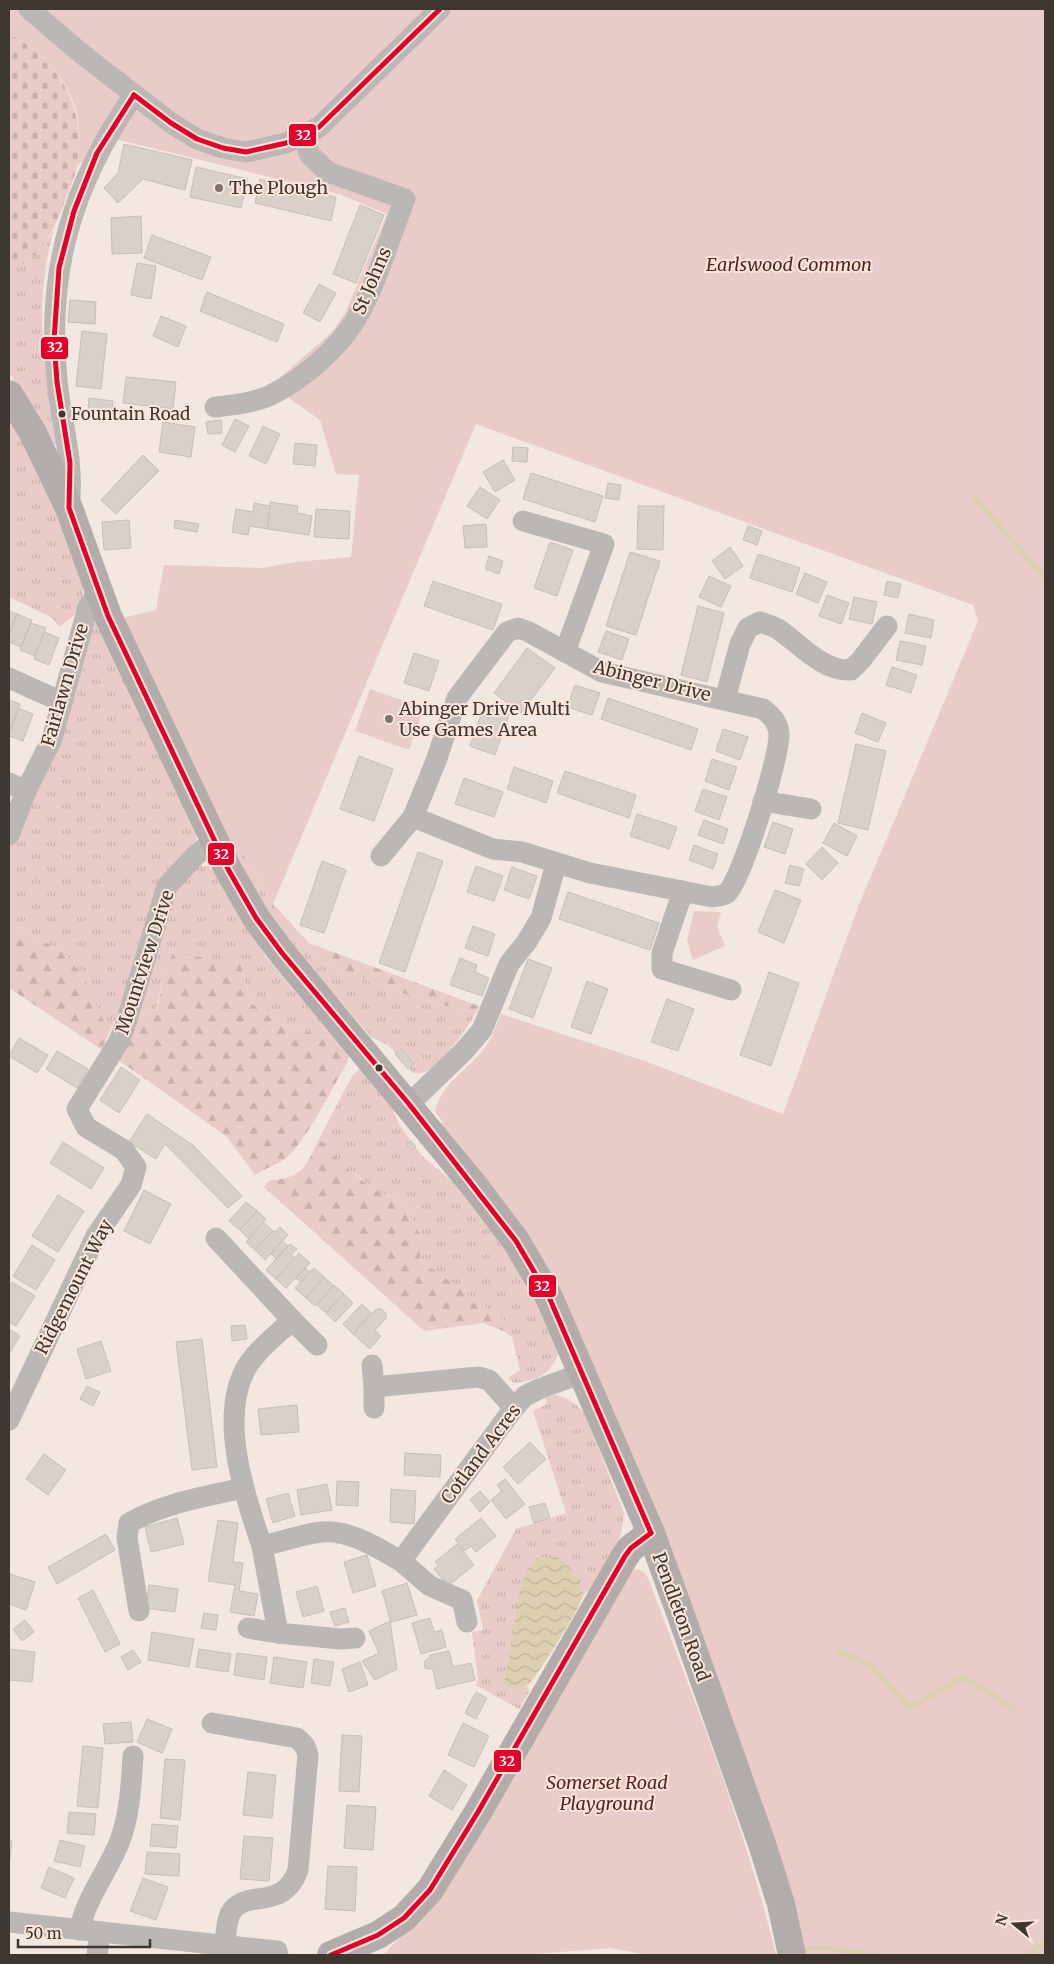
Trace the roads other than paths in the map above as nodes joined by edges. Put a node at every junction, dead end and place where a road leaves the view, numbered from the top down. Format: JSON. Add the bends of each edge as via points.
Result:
{"nodes":[{"id":1,"x":29,"y":9,"type":"edge"},
{"id":2,"x":440,"y":9,"type":"edge"},
{"id":3,"x":134,"y":95,"type":"junction"},
{"id":4,"x":303,"y":137,"type":"junction"},
{"id":5,"x":9,"y":394,"type":"edge"},
{"id":6,"x":215,"y":407,"type":"dead end"},
{"id":7,"x":69,"y":508,"type":"junction"},
{"id":8,"x":523,"y":521,"type":"dead end"},
{"id":9,"x":98,"y":591,"type":"junction"},
{"id":10,"x":887,"y":626,"type":"dead end"},
{"id":11,"x":565,"y":652,"type":"junction"},
{"id":12,"x":9,"y":678,"type":"edge"},
{"id":13,"x":725,"y":699,"type":"junction"},
{"id":14,"x":62,"y":702,"type":"junction"},
{"id":15,"x":18,"y":787,"type":"edge"},
{"id":16,"x":764,"y":801,"type":"junction"},
{"id":17,"x":811,"y":809,"type":"dead end"},
{"id":18,"x":413,"y":817,"type":"junction"},
{"id":19,"x":9,"y":835,"type":"edge"},
{"id":20,"x":215,"y":840,"type":"junction"},
{"id":21,"x":381,"y":856,"type":"dead end"},
{"id":22,"x":556,"y":864,"type":"junction"},
{"id":23,"x":682,"y":891,"type":"junction"},
{"id":24,"x":731,"y":990,"type":"dead end"},
{"id":25,"x":118,"y":1043,"type":"joint"},
{"id":26,"x":408,"y":1104,"type":"junction"},
{"id":27,"x":216,"y":1238,"type":"dead end"},
{"id":28,"x":292,"y":1320,"type":"junction"},
{"id":29,"x":317,"y":1345,"type":"dead end"},
{"id":30,"x":372,"y":1365,"type":"dead end"},
{"id":31,"x":582,"y":1373,"type":"junction"},
{"id":32,"x":374,"y":1387,"type":"junction"},
{"id":33,"x":374,"y":1408,"type":"dead end"},
{"id":34,"x":514,"y":1408,"type":"junction"},
{"id":35,"x":9,"y":1420,"type":"edge"},
{"id":36,"x":243,"y":1488,"type":"junction"},
{"id":37,"x":651,"y":1533,"type":"junction"},
{"id":38,"x":262,"y":1546,"type":"junction"},
{"id":39,"x":401,"y":1561,"type":"junction"},
{"id":40,"x":139,"y":1611,"type":"dead end"},
{"id":41,"x":467,"y":1622,"type":"dead end"},
{"id":42,"x":248,"y":1628,"type":"dead end"},
{"id":43,"x":278,"y":1633,"type":"junction"},
{"id":44,"x":355,"y":1638,"type":"dead end"},
{"id":45,"x":212,"y":1723,"type":"dead end"},
{"id":46,"x":133,"y":1756,"type":"dead end"},
{"id":47,"x":9,"y":1922,"type":"edge"},
{"id":48,"x":90,"y":1931,"type":"junction"},
{"id":49,"x":225,"y":1945,"type":"junction"},
{"id":50,"x":360,"y":1950,"type":"edge"},
{"id":51,"x":97,"y":1955,"type":"edge"},
{"id":52,"x":278,"y":1955,"type":"edge"},
{"id":53,"x":331,"y":1955,"type":"edge"},
{"id":54,"x":792,"y":1955,"type":"edge"}],
"edges":[{"from":1,"to":3,"type":"street"},
{"from":2,"to":4,"type":"street","via":[[320,127]]},
{"from":3,"to":4,"type":"street","via":[[197,139],[223,148],[246,152]]},
{"from":3,"to":7,"type":"street","via":[[97,153],[74,211],[59,268],[54,340],[70,463]]},
{"from":4,"to":6,"type":"street","name":"St Johns","via":[[310,155],[328,172],[405,199],[356,320],[331,350],[270,396]]},
{"from":5,"to":7,"type":"street","name":"Pendleton Road","via":[[33,433]]},
{"from":7,"to":9,"type":"street","name":"Pendleton Road"},
{"from":8,"to":11,"type":"street","via":[[604,544]]},
{"from":9,"to":14,"type":"street","name":"Fairlawn Drive","via":[[88,606]]},
{"from":9,"to":20,"type":"street","name":"Pendleton Road"},
{"from":10,"to":13,"type":"street","via":[[851,670],[838,671],[776,628],[760,622],[748,628],[740,644]]},
{"from":11,"to":13,"type":"street","name":"Abinger Drive","via":[[602,672]]},
{"from":11,"to":18,"type":"street","name":"Abinger Drive","via":[[518,628],[507,632],[457,698]]},
{"from":12,"to":14,"type":"street"},
{"from":13,"to":16,"type":"street","name":"Abinger Drive","via":[[764,709],[776,719],[779,734]]},
{"from":14,"to":15,"type":"street","name":"Fairlawn Drive","via":[[52,739]]},
{"from":15,"to":19,"type":"street","name":"Fairlawn Drive"},
{"from":16,"to":17,"type":"street"},
{"from":16,"to":23,"type":"street","name":"Abinger Drive","via":[[735,882],[726,894],[712,897]]},
{"from":18,"to":21,"type":"street"},
{"from":18,"to":22,"type":"street","name":"Abinger Drive","via":[[494,849],[522,852]]},
{"from":20,"to":25,"type":"street","name":"Mountview Drive","via":[[196,855],[168,886]]},
{"from":20,"to":26,"type":"street","name":"Pendleton Road","via":[[228,869],[266,932]]},
{"from":22,"to":23,"type":"street","name":"Abinger Drive"},
{"from":22,"to":26,"type":"street","via":[[541,918],[510,964],[482,1030]]},
{"from":23,"to":24,"type":"street","via":[[662,953],[662,969]]},
{"from":25,"to":35,"type":"street","name":"Ridgemount Way","via":[[77,1109],[86,1126],[124,1150],[136,1167],[131,1185],[96,1236]]},
{"from":26,"to":31,"type":"street","name":"Pendleton Road","via":[[516,1241],[549,1297]]},
{"from":27,"to":28,"type":"street"},
{"from":28,"to":29,"type":"street"},
{"from":28,"to":36,"type":"street","via":[[257,1354],[245,1370],[239,1386],[235,1426]]},
{"from":30,"to":32,"type":"street"},
{"from":31,"to":34,"type":"street","name":"Cotland Acres","via":[[525,1396]]},
{"from":31,"to":37,"type":"street","name":"Pendleton Road"},
{"from":32,"to":33,"type":"street"},
{"from":32,"to":34,"type":"street","via":[[478,1377],[489,1380]]},
{"from":34,"to":39,"type":"street","name":"Cotland Acres"},
{"from":36,"to":38,"type":"street"},
{"from":36,"to":40,"type":"street","via":[[178,1503],[129,1522],[127,1538]]},
{"from":37,"to":50,"type":"street","via":[[626,1556],[430,1890],[404,1918]]},
{"from":37,"to":54,"type":"street","name":"Pendleton Road","via":[[762,1844]]},
{"from":38,"to":39,"type":"street","via":[[322,1532],[339,1533]]},
{"from":38,"to":43,"type":"street"},
{"from":39,"to":41,"type":"street","via":[[430,1586],[462,1600]]},
{"from":42,"to":43,"type":"street"},
{"from":43,"to":44,"type":"street"},
{"from":45,"to":49,"type":"street","via":[[296,1738],[305,1746],[308,1755],[295,1879],[277,1895],[244,1901],[234,1908],[228,1919]]},
{"from":46,"to":48,"type":"street","via":[[125,1826],[82,1916]]},
{"from":47,"to":48,"type":"street"},
{"from":48,"to":49,"type":"street"},
{"from":48,"to":51,"type":"street"},
{"from":49,"to":52,"type":"street","via":[[277,1951]]},
{"from":50,"to":53,"type":"street"}]}
